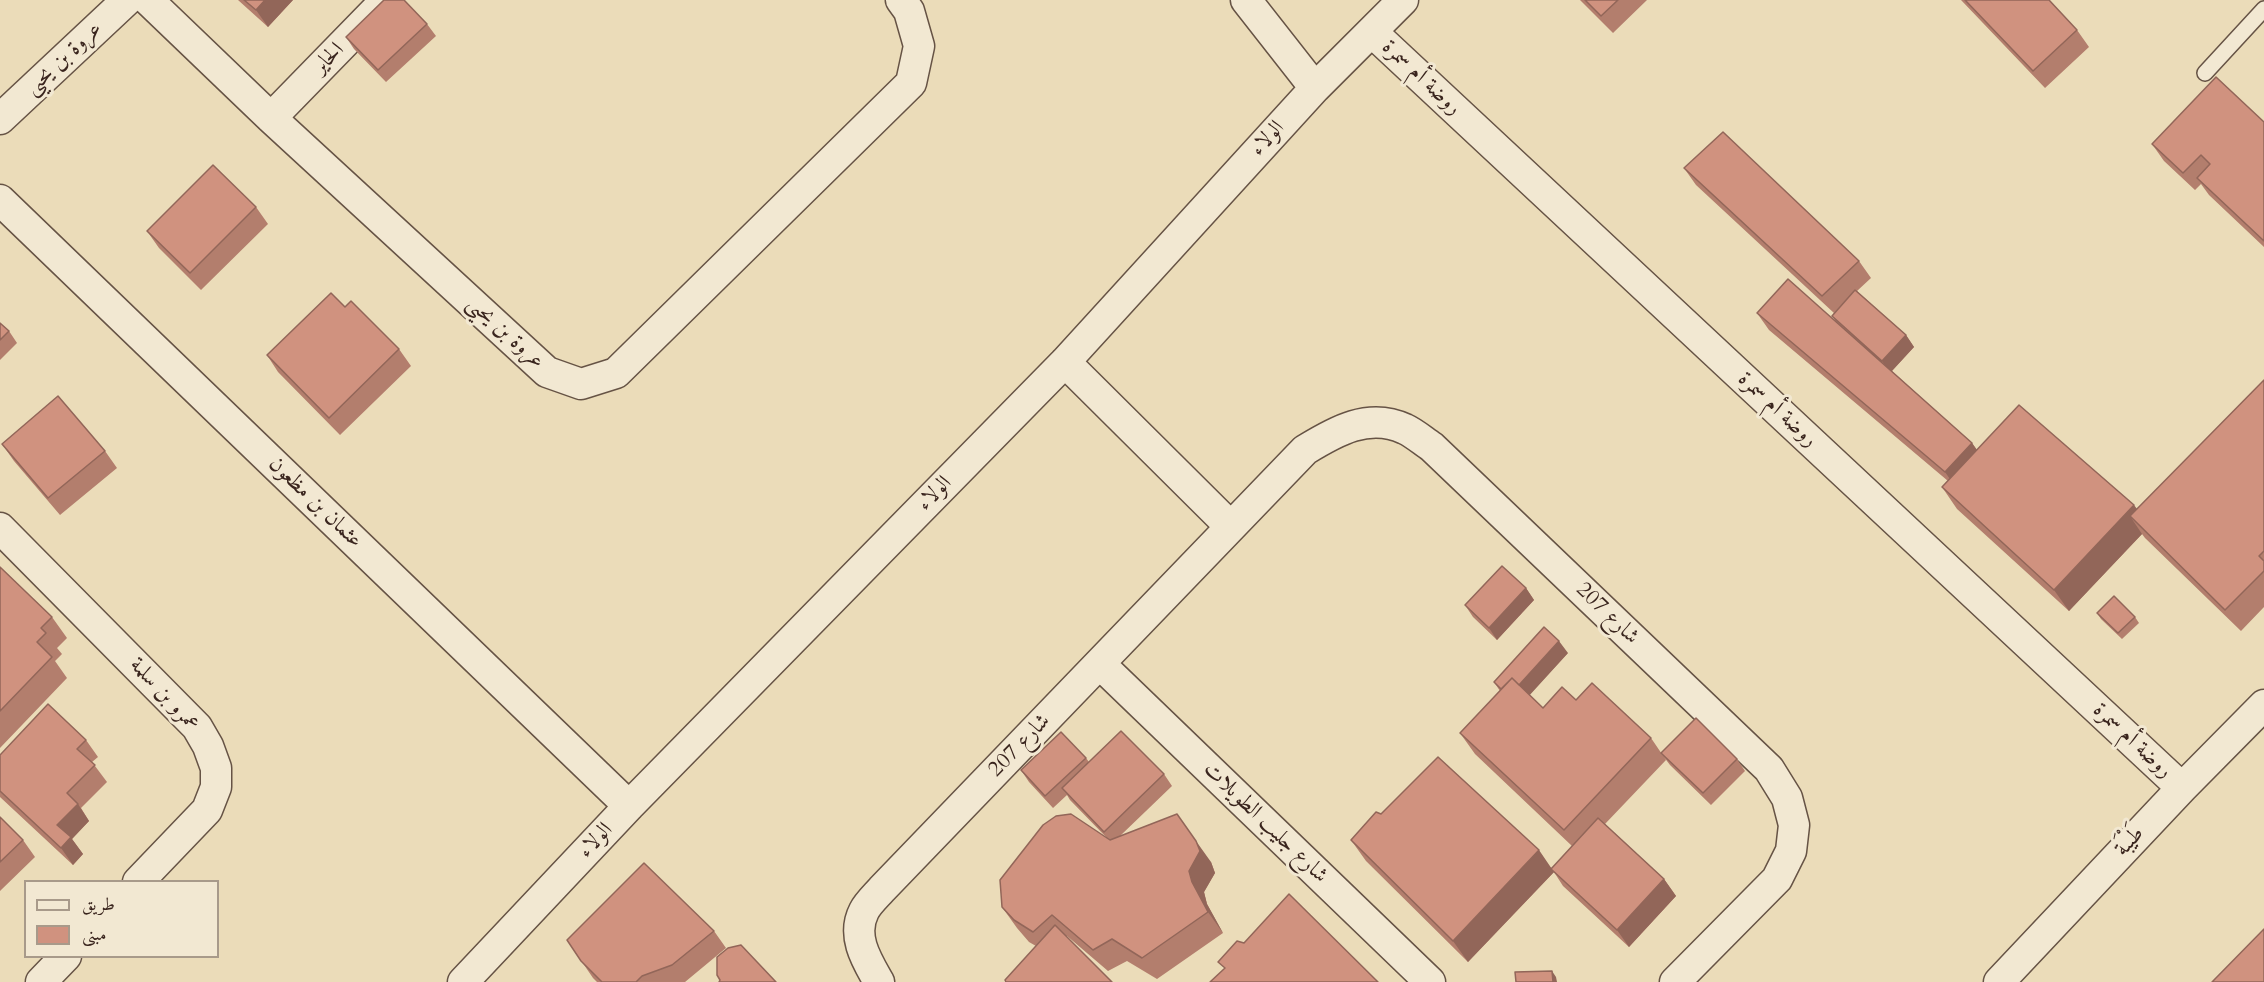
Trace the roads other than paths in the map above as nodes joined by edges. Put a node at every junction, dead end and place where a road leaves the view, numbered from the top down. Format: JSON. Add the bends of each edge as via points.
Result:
{"nodes":[{"id":1,"x":127,"y":0,"type":"edge"},
{"id":2,"x":148,"y":0,"type":"edge"},
{"id":3,"x":386,"y":0,"type":"edge"},
{"id":4,"x":901,"y":0,"type":"edge"},
{"id":5,"x":1246,"y":0,"type":"edge"},
{"id":6,"x":1403,"y":0,"type":"edge"},
{"id":7,"x":2264,"y":9,"type":"edge"},
{"id":8,"x":1372,"y":32,"type":"junction"},
{"id":9,"x":2205,"y":73,"type":"dead end"},
{"id":10,"x":1315,"y":88,"type":"junction"},
{"id":11,"x":271,"y":118,"type":"junction"},
{"id":12,"x":0,"y":119,"type":"edge"},
{"id":13,"x":0,"y":200,"type":"edge"},
{"id":14,"x":1065,"y":362,"type":"junction"},
{"id":15,"x":1230,"y":526,"type":"junction"},
{"id":16,"x":0,"y":528,"type":"edge"},
{"id":17,"x":1100,"y":664,"type":"junction"},
{"id":18,"x":2264,"y":705,"type":"edge"},
{"id":19,"x":2182,"y":788,"type":"junction"},
{"id":20,"x":629,"y":806,"type":"junction"},
{"id":21,"x":140,"y":880,"type":"edge"},
{"id":22,"x":65,"y":958,"type":"edge"},
{"id":23,"x":466,"y":981,"type":"edge"},
{"id":24,"x":41,"y":982,"type":"edge"},
{"id":25,"x":879,"y":982,"type":"edge"},
{"id":26,"x":1430,"y":982,"type":"edge"},
{"id":27,"x":1675,"y":982,"type":"edge"},
{"id":28,"x":1999,"y":982,"type":"edge"}],
"edges":[{"from":1,"to":12,"type":"street","name":"عروة بن يحيى"},
{"from":2,"to":11,"type":"street","name":"عروة بن يحيى"},
{"from":3,"to":11,"type":"street","name":"الحاير"},
{"from":4,"to":11,"type":"street","name":"عروة بن يحيى","via":[[909,11],[919,46],[911,83],[616,373],[581,384],[547,372]]},
{"from":5,"to":10,"type":"street"},
{"from":6,"to":8,"type":"street","name":"الولاء"},
{"from":7,"to":9,"type":"lane"},
{"from":8,"to":10,"type":"street","name":"الولاء"},
{"from":8,"to":19,"type":"street","name":"روضة أم سمرة"},
{"from":10,"to":14,"type":"street","name":"الولاء"},
{"from":13,"to":20,"type":"street","name":"عثمان بن مظعون"},
{"from":14,"to":15,"type":"street"},
{"from":14,"to":20,"type":"street","name":"الولاء"},
{"from":15,"to":17,"type":"street","name":"شارع 207"},
{"from":15,"to":27,"type":"street","name":"شارع 207","via":[[1305,450],[1340,429],[1374,421],[1405,429],[1432,447],[1769,769],[1787,798],[1794,825],[1791,851],[1777,879]]},
{"from":16,"to":21,"type":"street","name":"عمرو بن سلمة","via":[[197,727],[208,746],[216,768],[216,788],[207,810]]},
{"from":17,"to":25,"type":"street","name":"شارع 207","via":[[864,910],[858,928],[862,953]]},
{"from":17,"to":26,"type":"street","name":"شارع جليب الطويلات"},
{"from":18,"to":19,"type":"street","name":"طَيْبَة"},
{"from":19,"to":28,"type":"street","name":"طَيْبَة"},
{"from":20,"to":23,"type":"street","name":"الولاء"},
{"from":22,"to":24,"type":"street"}]}
